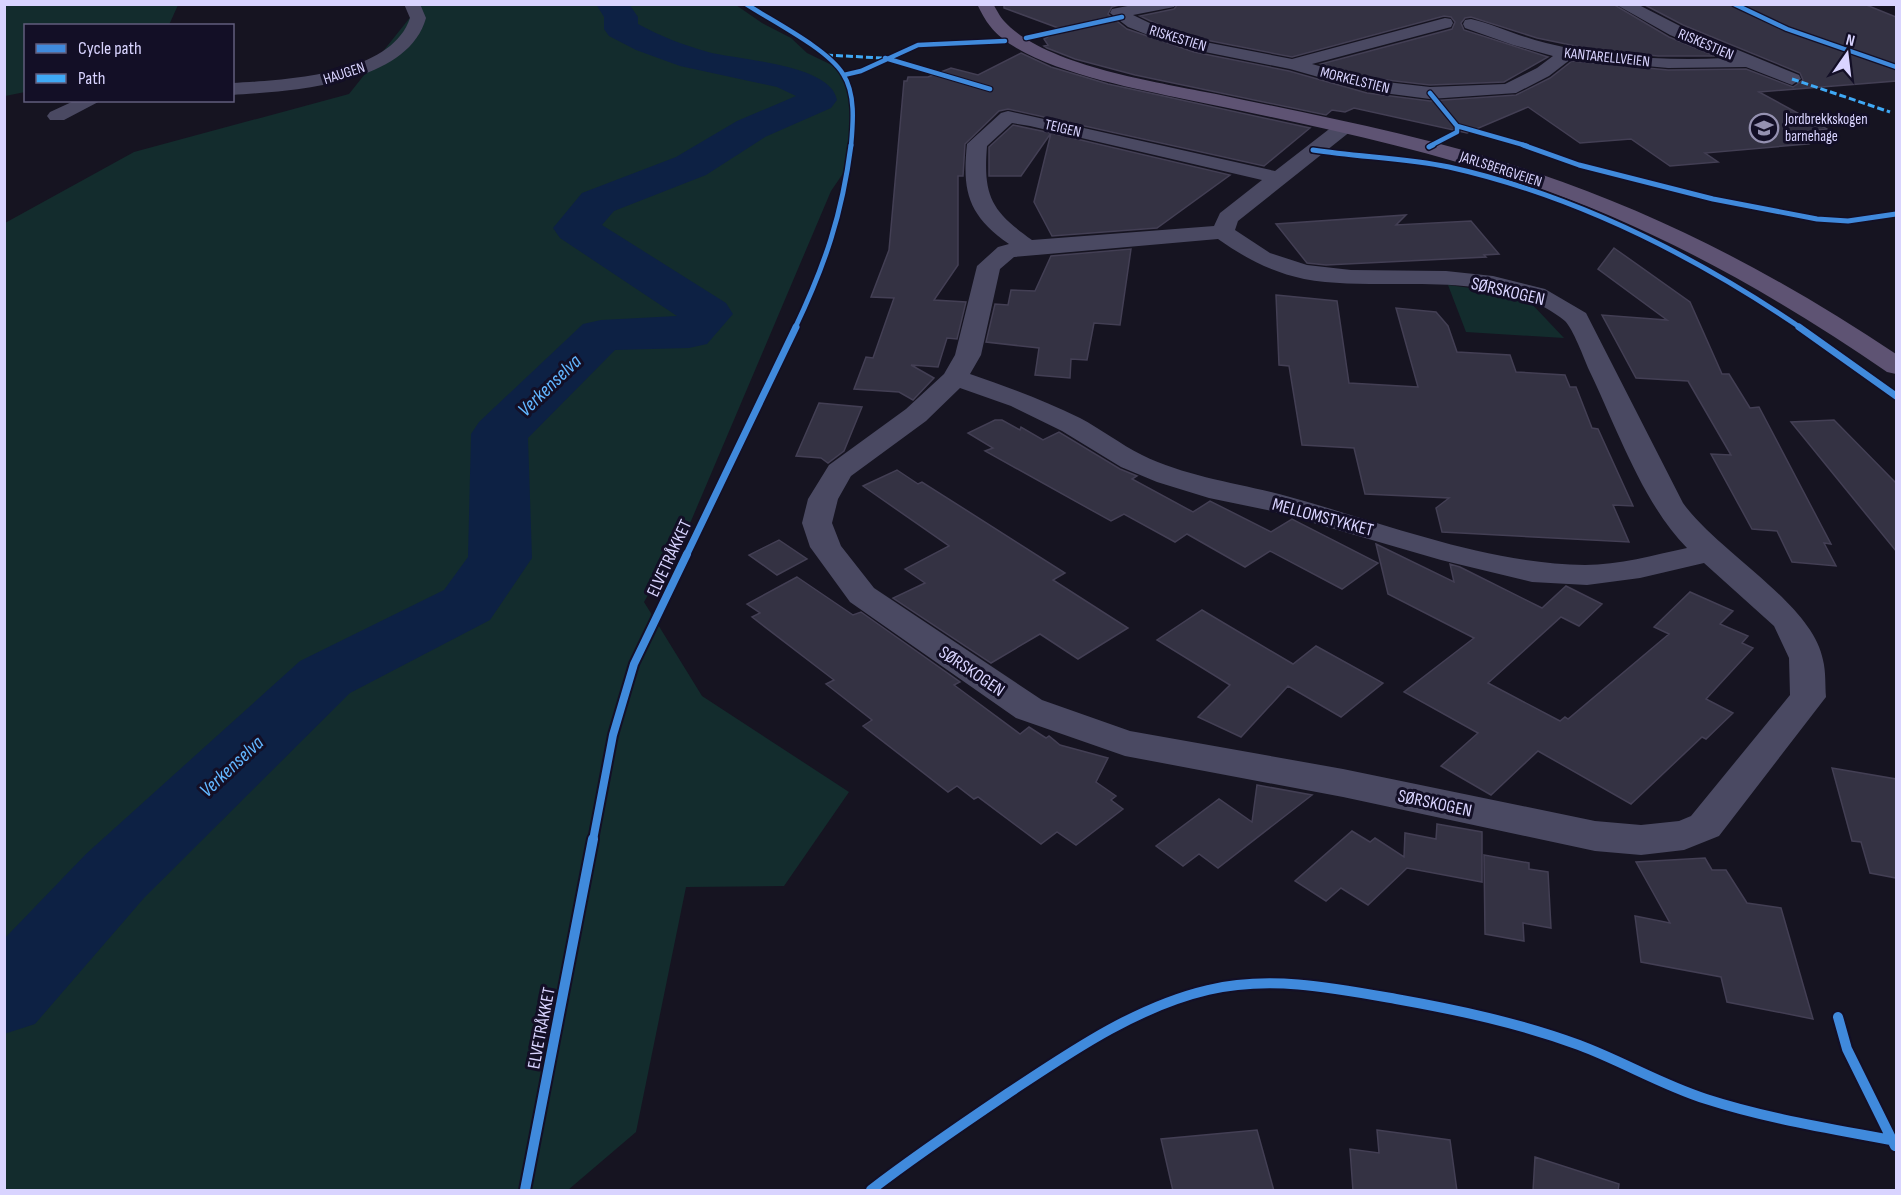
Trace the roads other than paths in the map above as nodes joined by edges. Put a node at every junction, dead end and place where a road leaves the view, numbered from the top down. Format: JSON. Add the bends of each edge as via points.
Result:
{"nodes":[{"id":1,"x":412,"y":4,"type":"edge"},
{"id":2,"x":985,"y":4,"type":"edge"},
{"id":3,"x":1168,"y":4,"type":"edge"},
{"id":4,"x":1623,"y":4,"type":"edge"},
{"id":5,"x":1111,"y":9,"type":"edge"},
{"id":6,"x":1443,"y":15,"type":"joint"},
{"id":7,"x":1567,"y":54,"type":"junction"},
{"id":8,"x":1747,"y":61,"type":"junction"},
{"id":9,"x":1293,"y":64,"type":"junction"},
{"id":10,"x":1792,"y":79,"type":"dead end"},
{"id":11,"x":234,"y":89,"type":"edge"},
{"id":12,"x":88,"y":102,"type":"edge"},
{"id":13,"x":57,"y":116,"type":"dead end"},
{"id":14,"x":1344,"y":127,"type":"junction"},
{"id":15,"x":1279,"y":178,"type":"junction"},
{"id":16,"x":1223,"y":232,"type":"junction"},
{"id":17,"x":1027,"y":247,"type":"junction"},
{"id":18,"x":1896,"y":366,"type":"edge"},
{"id":19,"x":955,"y":378,"type":"junction"},
{"id":20,"x":1710,"y":552,"type":"junction"}],
"edges":[{"from":1,"to":11,"type":"street","name":"HAUGEN","via":[[418,18],[412,34],[360,71],[302,85]]},
{"from":2,"to":14,"type":"main road","name":"JARLSBERGVEIEN","via":[[991,19],[1006,33],[1067,64]]},
{"from":3,"to":5,"type":"street","name":"RISKESTIEN"},
{"from":4,"to":8,"type":"street","name":"RISKESTIEN"},
{"from":5,"to":9,"type":"street","name":"RISKESTIEN","via":[[1135,24],[1202,46]]},
{"from":6,"to":7,"type":"street","name":"KANTARELLVEIEN","via":[[1474,18],[1476,22],[1471,24],[1502,38]]},
{"from":6,"to":9,"type":"street","name":"MORKELSTIEN"},
{"from":7,"to":8,"type":"street","name":"KANTARELLVEIEN","via":[[1723,65]]},
{"from":7,"to":9,"type":"street","name":"MORKELSTIEN","via":[[1543,72],[1509,89],[1430,93],[1368,85]]},
{"from":8,"to":10,"type":"street","name":"RISKESTIEN"},
{"from":12,"to":13,"type":"street"},
{"from":14,"to":15,"type":"street"},
{"from":14,"to":18,"type":"main road","name":"JARLSBERGVEIEN","via":[[1507,170],[1644,221],[1772,286]]},
{"from":15,"to":16,"type":"street","via":[[1228,218]]},
{"from":15,"to":17,"type":"street","name":"TEIGEN","via":[[1008,117],[977,144],[974,172],[979,202],[994,224]]},
{"from":16,"to":17,"type":"street","name":"SØRSKOGEN"},
{"from":16,"to":20,"type":"street","name":"SØRSKOGEN","via":[[1260,259],[1299,271],[1492,284],[1557,302],[1577,318],[1590,341],[1668,504],[1684,527]]},
{"from":17,"to":19,"type":"street","name":"SØRSKOGEN","via":[[1006,252],[989,266],[968,355]]},
{"from":19,"to":20,"type":"street","name":"MELLOMSTYKKET","via":[[1021,400],[1131,461],[1167,476],[1532,572],[1587,575]]},
{"from":19,"to":20,"type":"street","name":"SØRSKOGEN","via":[[916,415],[839,471],[823,499],[817,523],[826,547],[862,595],[1029,710],[1125,743],[1343,783],[1595,836],[1641,840],[1684,835],[1705,826],[1808,696],[1806,658],[1788,621]]}]}
